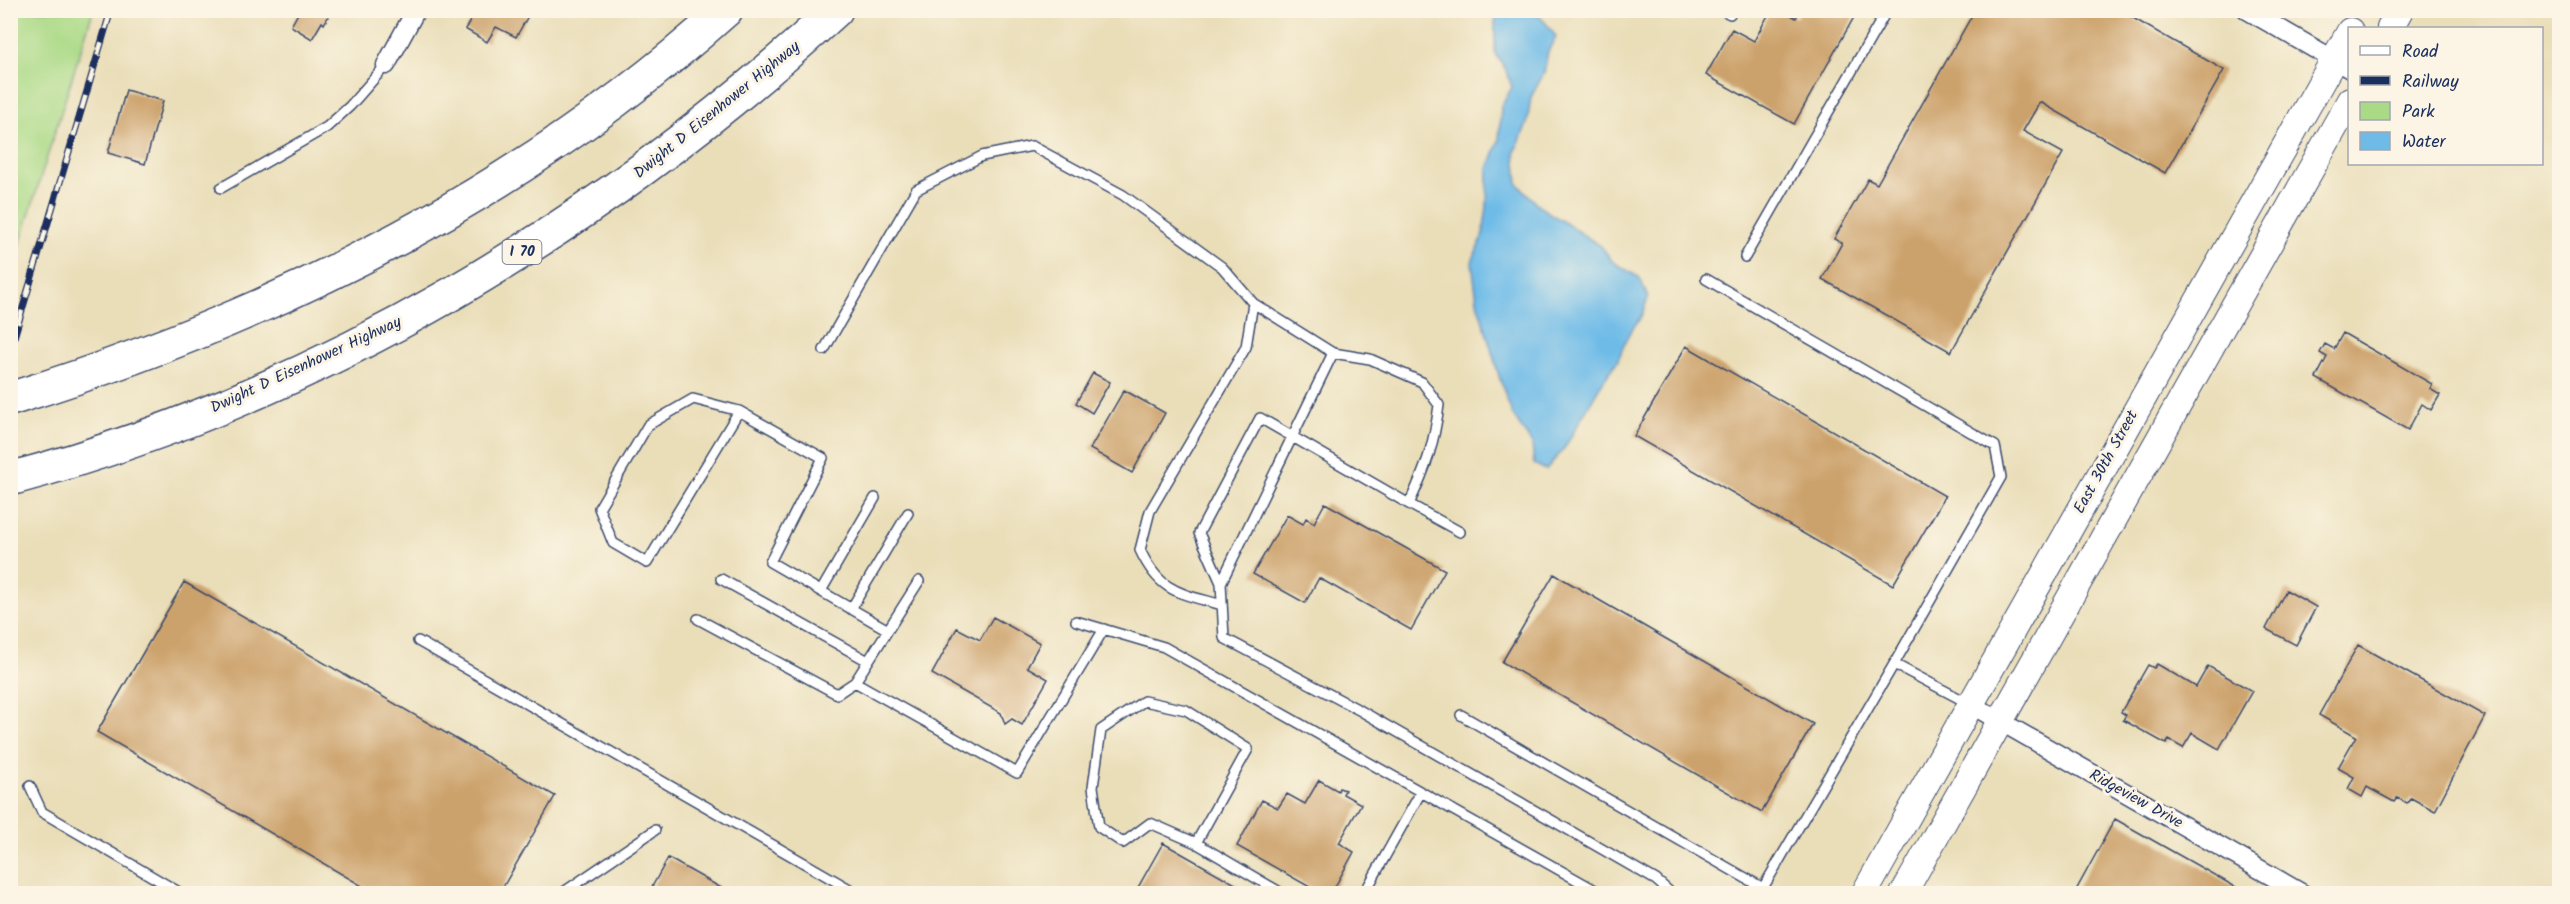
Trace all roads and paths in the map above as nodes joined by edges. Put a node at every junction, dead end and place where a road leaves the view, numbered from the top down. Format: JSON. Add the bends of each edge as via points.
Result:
{"nodes":[{"id":1,"x":416,"y":10,"type":"edge"},
{"id":2,"x":726,"y":10,"type":"edge"},
{"id":3,"x":836,"y":10,"type":"edge"},
{"id":4,"x":1722,"y":10,"type":"edge"},
{"id":5,"x":1732,"y":10,"type":"edge"},
{"id":6,"x":1887,"y":10,"type":"edge"},
{"id":7,"x":2247,"y":10,"type":"edge"},
{"id":8,"x":2361,"y":10,"type":"edge"},
{"id":9,"x":2400,"y":10,"type":"edge"},
{"id":10,"x":2352,"y":27,"type":"edge"},
{"id":11,"x":2391,"y":27,"type":"edge"},
{"id":12,"x":2348,"y":38,"type":"edge"},
{"id":13,"x":2341,"y":64,"type":"edge"},
{"id":14,"x":386,"y":65,"type":"joint"},
{"id":15,"x":2348,"y":102,"type":"edge"},
{"id":16,"x":221,"y":188,"type":"dead end"},
{"id":17,"x":1745,"y":257,"type":"dead end"},
{"id":18,"x":1706,"y":279,"type":"dead end"},
{"id":19,"x":1253,"y":303,"type":"junction"},
{"id":20,"x":824,"y":350,"type":"dead end"},
{"id":21,"x":1333,"y":353,"type":"junction"},
{"id":22,"x":10,"y":399,"type":"edge"},
{"id":23,"x":740,"y":411,"type":"junction"},
{"id":24,"x":1292,"y":437,"type":"junction"},
{"id":25,"x":10,"y":478,"type":"edge"},
{"id":26,"x":875,"y":498,"type":"dead end"},
{"id":27,"x":1409,"y":504,"type":"junction"},
{"id":28,"x":908,"y":513,"type":"dead end"},
{"id":29,"x":1460,"y":532,"type":"dead end"},
{"id":30,"x":720,"y":579,"type":"dead end"},
{"id":31,"x":919,"y":581,"type":"dead end"},
{"id":32,"x":1221,"y":583,"type":"junction"},
{"id":33,"x":821,"y":591,"type":"junction"},
{"id":34,"x":1222,"y":605,"type":"junction"},
{"id":35,"x":851,"y":609,"type":"junction"},
{"id":36,"x":698,"y":619,"type":"dead end"},
{"id":37,"x":1076,"y":621,"type":"dead end"},
{"id":38,"x":1104,"y":629,"type":"junction"},
{"id":39,"x":888,"y":630,"type":"junction"},
{"id":40,"x":418,"y":641,"type":"dead end"},
{"id":41,"x":868,"y":662,"type":"junction"},
{"id":42,"x":1894,"y":663,"type":"junction"},
{"id":43,"x":855,"y":682,"type":"junction"},
{"id":44,"x":1970,"y":704,"type":"junction"},
{"id":45,"x":1461,"y":715,"type":"dead end"},
{"id":46,"x":2000,"y":721,"type":"junction"},
{"id":47,"x":30,"y":786,"type":"dead end"},
{"id":48,"x":1421,"y":792,"type":"junction"},
{"id":49,"x":655,"y":830,"type":"dead end"},
{"id":50,"x":1196,"y":843,"type":"junction"},
{"id":51,"x":182,"y":894,"type":"edge"},
{"id":52,"x":561,"y":894,"type":"edge"},
{"id":53,"x":858,"y":894,"type":"edge"},
{"id":54,"x":1283,"y":894,"type":"edge"},
{"id":55,"x":1364,"y":894,"type":"edge"},
{"id":56,"x":1602,"y":894,"type":"edge"},
{"id":57,"x":1672,"y":894,"type":"edge"},
{"id":58,"x":1864,"y":894,"type":"edge"},
{"id":59,"x":1903,"y":894,"type":"edge"},
{"id":60,"x":2303,"y":894,"type":"edge"}],
"edges":[{"from":1,"to":14,"type":"street"},
{"from":2,"to":22,"type":"highway","via":[[605,108],[513,171],[356,261],[267,304],[135,358]]},
{"from":3,"to":25,"type":"highway","name":"Dwight D Eisenhower Highway","number":"I 70","via":[[700,127],[599,201],[432,305],[325,361],[212,410],[97,452]]},
{"from":4,"to":5,"type":"lane","via":[[1730,14]]},
{"from":6,"to":17,"type":"lane"},
{"from":7,"to":13,"type":"street"},
{"from":8,"to":10,"type":"main road","name":"East 30th Street"},
{"from":9,"to":11,"type":"main road"},
{"from":12,"to":13,"type":"main road","name":"East 30th Street"},
{"from":13,"to":44,"type":"main road","name":"East 30th Street"},
{"from":14,"to":16,"type":"lane","via":[[327,127]]},
{"from":15,"to":46,"type":"main road"},
{"from":18,"to":42,"type":"lane","via":[[1995,446],[2001,477]]},
{"from":19,"to":20,"type":"lane","via":[[1222,267],[1123,195],[1032,146],[982,156],[916,190]]},
{"from":19,"to":21,"type":"lane"},
{"from":19,"to":34,"type":"lane","via":[[1246,347],[1150,511],[1140,550],[1150,571],[1175,592]]},
{"from":21,"to":24,"type":"lane"},
{"from":21,"to":27,"type":"lane","via":[[1370,359],[1422,382],[1439,405],[1427,467]]},
{"from":23,"to":23,"type":"lane","via":[[647,563],[613,543],[599,508],[648,425],[693,399]]},
{"from":23,"to":33,"type":"lane","via":[[823,458],[770,562]]},
{"from":24,"to":27,"type":"lane"},
{"from":24,"to":32,"type":"lane"},
{"from":24,"to":32,"type":"lane","via":[[1260,418],[1199,532]]},
{"from":26,"to":33,"type":"lane"},
{"from":27,"to":29,"type":"lane"},
{"from":28,"to":35,"type":"lane"},
{"from":30,"to":41,"type":"lane"},
{"from":31,"to":39,"type":"lane"},
{"from":32,"to":34,"type":"lane"},
{"from":33,"to":35,"type":"lane"},
{"from":34,"to":57,"type":"lane","via":[[1224,638],[1656,880]]},
{"from":35,"to":39,"type":"lane"},
{"from":36,"to":43,"type":"lane","via":[[837,694]]},
{"from":37,"to":38,"type":"lane"},
{"from":38,"to":43,"type":"lane","via":[[1017,773]]},
{"from":38,"to":48,"type":"lane","via":[[1164,647]]},
{"from":39,"to":41,"type":"lane"},
{"from":40,"to":53,"type":"lane"},
{"from":41,"to":43,"type":"lane"},
{"from":42,"to":44,"type":"lane"},
{"from":42,"to":45,"type":"lane","via":[[1763,888]]},
{"from":44,"to":46,"type":"street","name":"Ridgeview Drive"},
{"from":44,"to":58,"type":"main road","name":"East 30th Street"},
{"from":46,"to":59,"type":"main road"},
{"from":46,"to":60,"type":"street","name":"Ridgeview Drive"},
{"from":47,"to":51,"type":"lane","via":[[42,812]]},
{"from":48,"to":55,"type":"lane"},
{"from":48,"to":56,"type":"lane"},
{"from":49,"to":52,"type":"lane"},
{"from":50,"to":50,"type":"lane","via":[[1248,749],[1186,710],[1143,700],[1101,730],[1093,788],[1099,827],[1123,843],[1150,823]]},
{"from":50,"to":54,"type":"lane"}]}
